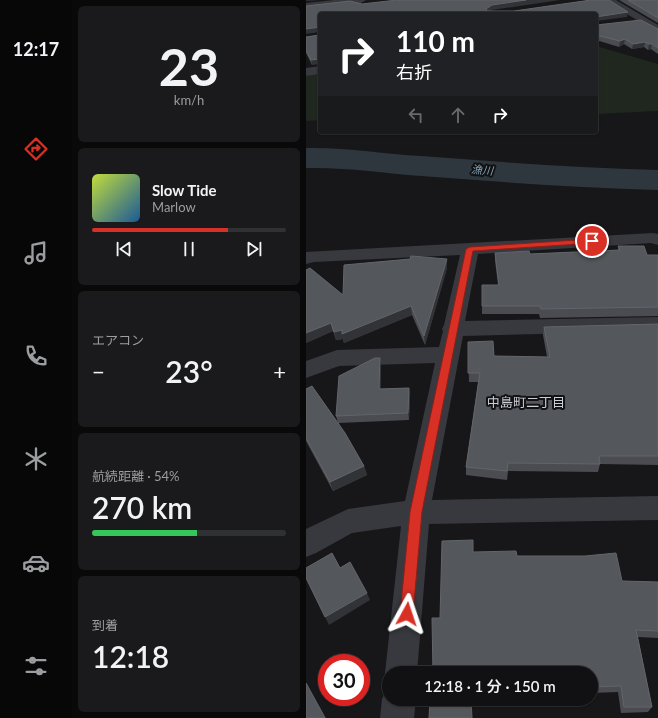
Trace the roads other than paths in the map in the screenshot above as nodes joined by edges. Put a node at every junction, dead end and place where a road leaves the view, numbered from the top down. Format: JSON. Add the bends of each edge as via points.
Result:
{"nodes":[{"id":1,"x":609,"y":0,"type":"edge"},
{"id":2,"x":348,"y":1,"type":"edge"},
{"id":3,"x":366,"y":2,"type":"edge"},
{"id":4,"x":306,"y":6,"type":"edge"},
{"id":5,"x":641,"y":20,"type":"junction"},
{"id":6,"x":626,"y":22,"type":"edge"},
{"id":7,"x":658,"y":30,"type":"edge"},
{"id":8,"x":318,"y":70,"type":"edge"},
{"id":9,"x":306,"y":72,"type":"edge"},
{"id":10,"x":658,"y":240,"type":"edge"},
{"id":11,"x":470,"y":249,"type":"junction"},
{"id":12,"x":306,"y":258,"type":"edge"},
{"id":13,"x":658,"y":324,"type":"edge"},
{"id":14,"x":452,"y":329,"type":"junction"},
{"id":15,"x":447,"y":355,"type":"junction"},
{"id":16,"x":306,"y":370,"type":"edge"},
{"id":17,"x":658,"y":508,"type":"edge"},
{"id":18,"x":416,"y":512,"type":"junction"},
{"id":19,"x":306,"y":544,"type":"edge"},
{"id":20,"x":402,"y":666,"type":"edge"},
{"id":21,"x":398,"y":706,"type":"edge"},
{"id":22,"x":397,"y":718,"type":"edge"}],
"edges":[{"from":1,"to":5,"type":"street"},
{"from":2,"to":3,"type":"street"},
{"from":2,"to":4,"type":"street"},
{"from":5,"to":6,"type":"street"},
{"from":5,"to":7,"type":"street"},
{"from":8,"to":9,"type":"street"},
{"from":10,"to":11,"type":"street","via":[[653,238]]},
{"from":11,"to":12,"type":"street"},
{"from":11,"to":14,"type":"street"},
{"from":13,"to":14,"type":"street"},
{"from":14,"to":15,"type":"street"},
{"from":15,"to":16,"type":"street","via":[[337,358]]},
{"from":15,"to":18,"type":"street"},
{"from":17,"to":18,"type":"street"},
{"from":18,"to":19,"type":"street","via":[[348,521]]},
{"from":18,"to":20,"type":"street"},
{"from":21,"to":22,"type":"street"}]}
